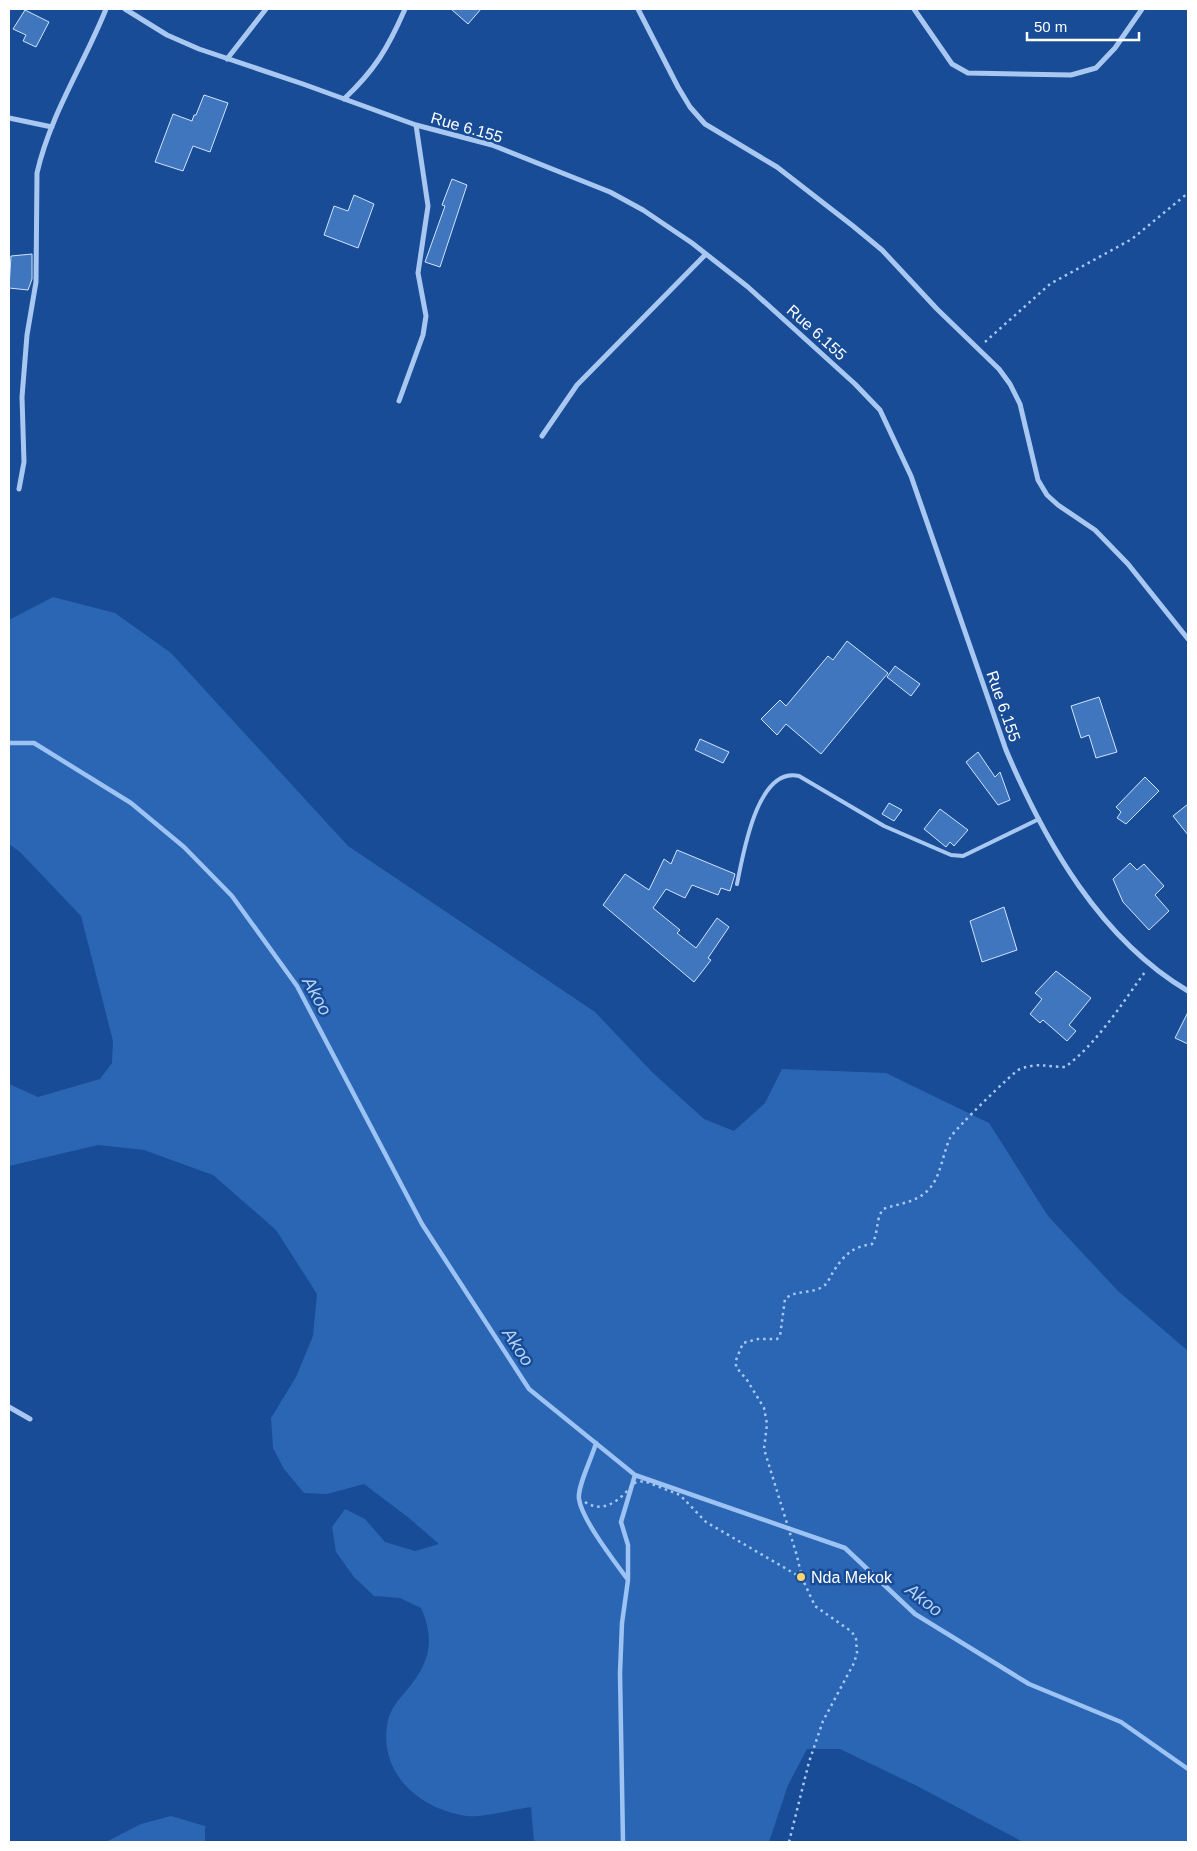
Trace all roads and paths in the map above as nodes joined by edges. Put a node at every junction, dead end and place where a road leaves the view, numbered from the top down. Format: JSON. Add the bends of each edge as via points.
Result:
{"nodes":[{"id":1,"x":106,"y":9,"type":"edge"},
{"id":2,"x":125,"y":9,"type":"edge"},
{"id":3,"x":266,"y":9,"type":"edge"},
{"id":4,"x":405,"y":9,"type":"edge"},
{"id":5,"x":638,"y":9,"type":"edge"},
{"id":6,"x":914,"y":9,"type":"edge"},
{"id":7,"x":1142,"y":9,"type":"edge"},
{"id":8,"x":227,"y":59,"type":"junction"},
{"id":9,"x":344,"y":99,"type":"junction"},
{"id":10,"x":9,"y":118,"type":"edge"},
{"id":11,"x":416,"y":126,"type":"junction"},
{"id":12,"x":52,"y":127,"type":"junction"},
{"id":13,"x":1188,"y":193,"type":"edge"},
{"id":14,"x":706,"y":254,"type":"junction"},
{"id":15,"x":978,"y":348,"type":"junction"},
{"id":16,"x":399,"y":401,"type":"dead end"},
{"id":17,"x":542,"y":436,"type":"dead end"},
{"id":18,"x":19,"y":489,"type":"dead end"},
{"id":19,"x":1188,"y":639,"type":"edge"},
{"id":20,"x":1039,"y":819,"type":"junction"},
{"id":21,"x":737,"y":884,"type":"dead end"},
{"id":22,"x":1151,"y":965,"type":"junction"},
{"id":23,"x":1188,"y":991,"type":"edge"},
{"id":24,"x":9,"y":1407,"type":"edge"},
{"id":25,"x":30,"y":1419,"type":"dead end"},
{"id":26,"x":584,"y":1502,"type":"dead end"},
{"id":27,"x":802,"y":1578,"type":"junction"},
{"id":28,"x":789,"y":1842,"type":"edge"}],
"edges":[{"from":1,"to":12,"type":"street"},
{"from":2,"to":8,"type":"street","name":"Rue 6.155","via":[[167,35]]},
{"from":3,"to":8,"type":"street"},
{"from":4,"to":9,"type":"street","via":[[392,39],[367,77]]},
{"from":5,"to":15,"type":"street","via":[[678,87],[705,124],[777,167],[854,226],[882,250]]},
{"from":6,"to":7,"type":"street","via":[[952,64],[968,73],[1071,75],[1096,68],[1116,48]]},
{"from":8,"to":9,"type":"street","name":"Rue 6.155"},
{"from":9,"to":11,"type":"street","name":"Rue 6.155"},
{"from":10,"to":12,"type":"street"},
{"from":11,"to":14,"type":"street","name":"Rue 6.155","via":[[492,145],[610,192],[643,210]]},
{"from":11,"to":16,"type":"street","via":[[428,206],[418,272],[426,316],[423,335]]},
{"from":12,"to":18,"type":"street","via":[[37,173],[36,282],[27,335],[22,397],[24,462]]},
{"from":13,"to":15,"type":"path","via":[[1132,239],[1050,284]]},
{"from":14,"to":17,"type":"street","via":[[577,385]]},
{"from":14,"to":20,"type":"street","name":"Rue 6.155","via":[[820,351],[880,410],[911,476],[1006,750]]},
{"from":15,"to":19,"type":"street","via":[[999,369],[1020,404],[1038,480],[1047,495],[1095,530],[1128,564]]},
{"from":20,"to":21,"type":"lane","via":[[963,856],[951,856],[884,826],[799,776],[790,774],[777,779],[767,790],[752,822]]},
{"from":20,"to":22,"type":"street","name":"Rue 6.155","via":[[1082,891]]},
{"from":22,"to":23,"type":"street","name":"Rue 6.155"},
{"from":22,"to":27,"type":"path","via":[[1070,1064],[1065,1067],[1043,1064],[1018,1070],[951,1136],[930,1187],[913,1202],[883,1209],[876,1219],[877,1235],[872,1244],[857,1246],[844,1255],[825,1285],[785,1298],[780,1336],[743,1343],[736,1367],[764,1408],[767,1424],[764,1449]]},
{"from":24,"to":25,"type":"street"},
{"from":26,"to":27,"type":"path","via":[[610,1505],[634,1482],[644,1481],[680,1495],[706,1522]]},
{"from":27,"to":28,"type":"path","via":[[815,1606],[852,1632],[857,1653],[823,1721]]}]}
